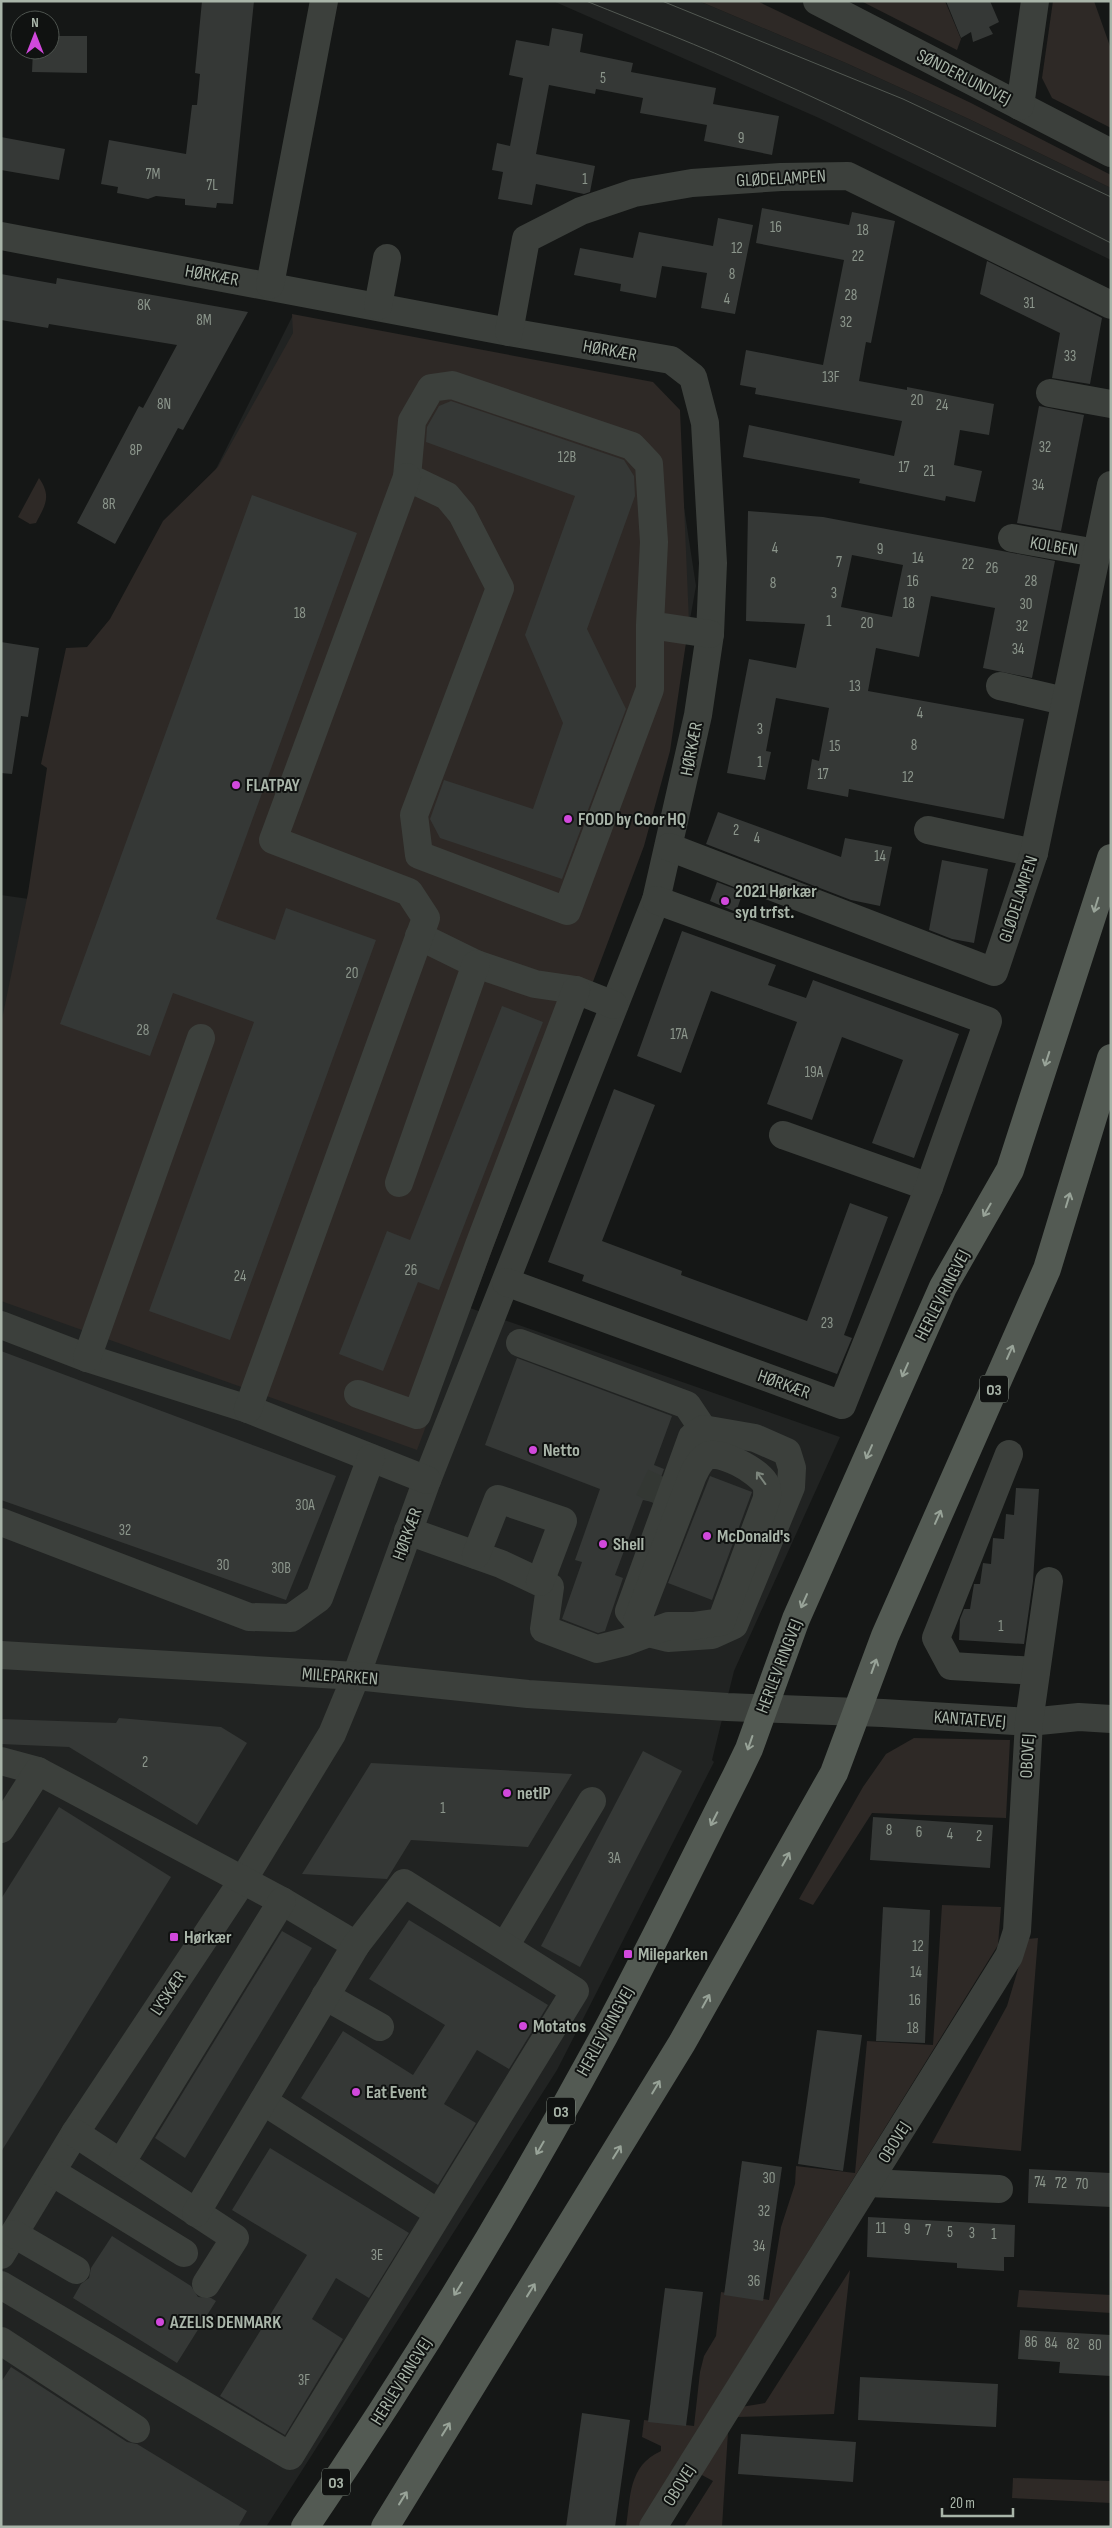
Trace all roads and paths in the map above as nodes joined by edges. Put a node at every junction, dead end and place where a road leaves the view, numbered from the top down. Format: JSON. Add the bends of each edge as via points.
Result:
{"nodes":[{"id":1,"x":324,"y":1,"type":"edge"},
{"id":2,"x":817,"y":1,"type":"edge"},
{"id":3,"x":1035,"y":1,"type":"edge"},
{"id":4,"x":1020,"y":106,"type":"junction"},
{"id":5,"x":1111,"y":153,"type":"edge"},
{"id":6,"x":1,"y":236,"type":"edge"},
{"id":7,"x":387,"y":258,"type":"dead end"},
{"id":8,"x":270,"y":286,"type":"junction"},
{"id":9,"x":1111,"y":305,"type":"edge"},
{"id":10,"x":378,"y":306,"type":"junction"},
{"id":11,"x":509,"y":332,"type":"junction"},
{"id":12,"x":1050,"y":393,"type":"dead end"},
{"id":13,"x":1111,"y":404,"type":"edge"},
{"id":14,"x":407,"y":477,"type":"junction"},
{"id":15,"x":1111,"y":484,"type":"edge"},
{"id":16,"x":1012,"y":538,"type":"dead end"},
{"id":17,"x":1096,"y":553,"type":"junction"},
{"id":18,"x":650,"y":625,"type":"junction"},
{"id":19,"x":710,"y":634,"type":"junction"},
{"id":20,"x":1000,"y":686,"type":"dead end"},
{"id":21,"x":1064,"y":701,"type":"junction"},
{"id":22,"x":928,"y":830,"type":"dead end"},
{"id":23,"x":669,"y":847,"type":"junction"},
{"id":24,"x":1034,"y":853,"type":"junction"},
{"id":25,"x":420,"y":855,"type":"junction"},
{"id":26,"x":1111,"y":858,"type":"edge"},
{"id":27,"x":397,"y":887,"type":"junction"},
{"id":28,"x":656,"y":900,"type":"junction"},
{"id":29,"x":420,"y":936,"type":"junction"},
{"id":30,"x":476,"y":964,"type":"junction"},
{"id":31,"x":576,"y":990,"type":"junction"},
{"id":32,"x":614,"y":1005,"type":"junction"},
{"id":33,"x":201,"y":1038,"type":"dead end"},
{"id":34,"x":1111,"y":1058,"type":"edge"},
{"id":35,"x":783,"y":1135,"type":"dead end"},
{"id":36,"x":399,"y":1183,"type":"dead end"},
{"id":37,"x":929,"y":1187,"type":"junction"},
{"id":38,"x":479,"y":1245,"type":"junction"},
{"id":39,"x":510,"y":1270,"type":"junction"},
{"id":40,"x":1,"y":1325,"type":"edge"},
{"id":41,"x":520,"y":1343,"type":"dead end"},
{"id":42,"x":87,"y":1358,"type":"junction"},
{"id":43,"x":428,"y":1387,"type":"junction"},
{"id":44,"x":358,"y":1394,"type":"dead end"},
{"id":45,"x":460,"y":1397,"type":"junction"},
{"id":46,"x":687,"y":1405,"type":"junction"},
{"id":47,"x":248,"y":1410,"type":"junction"},
{"id":48,"x":703,"y":1429,"type":"junction"},
{"id":49,"x":1009,"y":1454,"type":"dead end"},
{"id":50,"x":371,"y":1458,"type":"junction"},
{"id":51,"x":664,"y":1469,"type":"tunnel mouth"},
{"id":52,"x":427,"y":1480,"type":"junction"},
{"id":53,"x":649,"y":1502,"type":"tunnel mouth"},
{"id":54,"x":1,"y":1522,"type":"edge"},
{"id":55,"x":408,"y":1531,"type":"junction"},
{"id":56,"x":476,"y":1555,"type":"junction"},
{"id":57,"x":1049,"y":1581,"type":"dead end"},
{"id":58,"x":540,"y":1582,"type":"junction"},
{"id":59,"x":638,"y":1622,"type":"junction"},
{"id":60,"x":1,"y":1655,"type":"edge"},
{"id":61,"x":1036,"y":1671,"type":"junction"},
{"id":62,"x":356,"y":1676,"type":"junction"},
{"id":63,"x":762,"y":1709,"type":"junction"},
{"id":64,"x":858,"y":1712,"type":"junction"},
{"id":65,"x":1111,"y":1719,"type":"edge"},
{"id":66,"x":1029,"y":1722,"type":"junction"},
{"id":67,"x":1,"y":1761,"type":"edge"},
{"id":68,"x":38,"y":1771,"type":"junction"},
{"id":69,"x":592,"y":1801,"type":"dead end"},
{"id":70,"x":1,"y":1829,"type":"edge"},
{"id":71,"x":243,"y":1880,"type":"junction"},
{"id":72,"x":282,"y":1901,"type":"junction"},
{"id":73,"x":356,"y":1944,"type":"junction"},
{"id":74,"x":505,"y":1946,"type":"junction"},
{"id":75,"x":325,"y":1996,"type":"junction"},
{"id":76,"x":380,"y":2027,"type":"dead end"},
{"id":77,"x":263,"y":2101,"type":"junction"},
{"id":78,"x":75,"y":2132,"type":"junction"},
{"id":79,"x":121,"y":2163,"type":"junction"},
{"id":80,"x":52,"y":2172,"type":"junction"},
{"id":81,"x":870,"y":2182,"type":"junction"},
{"id":82,"x":999,"y":2189,"type":"dead end"},
{"id":83,"x":196,"y":2213,"type":"junction"},
{"id":84,"x":438,"y":2213,"type":"junction"},
{"id":85,"x":8,"y":2244,"type":"edge"},
{"id":86,"x":184,"y":2254,"type":"dead end"},
{"id":87,"x":76,"y":2270,"type":"dead end"},
{"id":88,"x":206,"y":2284,"type":"dead end"},
{"id":89,"x":1,"y":2285,"type":"edge"},
{"id":90,"x":3,"y":2345,"type":"edge"},
{"id":91,"x":136,"y":2429,"type":"dead end"},
{"id":92,"x":304,"y":2527,"type":"edge"},
{"id":93,"x":386,"y":2527,"type":"edge"},
{"id":94,"x":653,"y":2527,"type":"edge"}],
"edges":[{"from":1,"to":8,"type":"street"},
{"from":2,"to":4,"type":"street","name":"SØNDERLUNDVEJ"},
{"from":3,"to":4,"type":"street"},
{"from":4,"to":5,"type":"street","name":"SØNDERLUNDVEJ"},
{"from":6,"to":8,"type":"street","name":"HØRKÆR"},
{"from":7,"to":10,"type":"street"},
{"from":8,"to":10,"type":"street","name":"HØRKÆR"},
{"from":9,"to":11,"type":"street","name":"GLØDELAMPEN","via":[[848,176],[781,177],[692,183],[634,193],[581,211],[526,239]]},
{"from":10,"to":11,"type":"street","name":"HØRKÆR"},
{"from":11,"to":19,"type":"street","name":"HØRKÆR","via":[[671,360],[694,377],[705,424],[710,485],[713,564]]},
{"from":12,"to":13,"type":"street"},
{"from":14,"to":18,"type":"street","via":[[412,421],[431,388],[452,385],[632,446],[649,464],[654,542]]},
{"from":14,"to":25,"type":"street","via":[[446,496],[462,514],[500,588],[414,815]]},
{"from":14,"to":27,"type":"street","via":[[273,840]]},
{"from":15,"to":17,"type":"street","name":"GLØDELAMPEN"},
{"from":16,"to":17,"type":"street","name":"KOLBEN"},
{"from":17,"to":21,"type":"street","name":"GLØDELAMPEN"},
{"from":18,"to":19,"type":"street"},
{"from":18,"to":25,"type":"street","via":[[650,689],[567,911]]},
{"from":19,"to":23,"type":"street","name":"HØRKÆR","via":[[698,715]]},
{"from":20,"to":21,"type":"street"},
{"from":21,"to":24,"type":"street","name":"GLØDELAMPEN"},
{"from":22,"to":24,"type":"street"},
{"from":23,"to":24,"type":"street","name":"GLØDELAMPEN","via":[[994,972]]},
{"from":23,"to":28,"type":"street","name":"HØRKÆR"},
{"from":25,"to":27,"type":"street"},
{"from":26,"to":63,"type":"main road","name":"HERLEV RINGVEJ","number":"O3","one_way":true,"via":[[1010,1170],[943,1287],[796,1619]]},
{"from":27,"to":29,"type":"street","via":[[409,892],[426,918]]},
{"from":28,"to":32,"type":"street","name":"HØRKÆR"},
{"from":28,"to":37,"type":"street","name":"HØRKÆR","via":[[988,1021]]},
{"from":29,"to":30,"type":"street"},
{"from":29,"to":47,"type":"street"},
{"from":30,"to":31,"type":"street","via":[[535,984]]},
{"from":30,"to":36,"type":"street"},
{"from":31,"to":32,"type":"street"},
{"from":31,"to":38,"type":"street"},
{"from":32,"to":39,"type":"street","name":"HØRKÆR"},
{"from":33,"to":42,"type":"street"},
{"from":64,"to":34,"type":"main road","number":"O3","one_way":true,"via":[[885,1636],[1047,1269]]},
{"from":35,"to":37,"type":"street"},
{"from":37,"to":39,"type":"street","name":"HØRKÆR","via":[[842,1405]]},
{"from":38,"to":39,"type":"street"},
{"from":38,"to":43,"type":"street"},
{"from":39,"to":45,"type":"street","name":"HØRKÆR"},
{"from":40,"to":42,"type":"street"},
{"from":41,"to":46,"type":"street"},
{"from":42,"to":47,"type":"street"},
{"from":43,"to":44,"type":"street","via":[[417,1415]]},
{"from":43,"to":45,"type":"street"},
{"from":45,"to":52,"type":"street","name":"HØRKÆR"},
{"from":46,"to":48,"type":"street"},
{"from":46,"to":51,"type":"street"},
{"from":47,"to":50,"type":"street"},
{"from":48,"to":59,"type":"street","via":[[692,1437]]},
{"from":48,"to":59,"type":"street","via":[[755,1438],[787,1452],[792,1468],[791,1487],[734,1625],[712,1635],[668,1638]]},
{"from":49,"to":61,"type":"street","via":[[936,1638],[951,1666]]},
{"from":50,"to":52,"type":"street"},
{"from":50,"to":54,"type":"street","via":[[319,1598],[291,1618],[249,1617]]},
{"from":52,"to":55,"type":"street","name":"HØRKÆR"},
{"from":53,"to":59,"type":"street","via":[[622,1595]]},
{"from":55,"to":56,"type":"street"},
{"from":55,"to":62,"type":"street","name":"HØRKÆR"},
{"from":56,"to":58,"type":"street"},
{"from":56,"to":58,"type":"street","via":[[498,1499],[562,1521]]},
{"from":57,"to":61,"type":"street","name":"OBOVEJ"},
{"from":58,"to":59,"type":"street","via":[[550,1587],[544,1629],[597,1649],[624,1642]]},
{"from":59,"to":59,"type":"street","one_way":true,"via":[[668,1626],[721,1622],[767,1498],[765,1483],[756,1471],[716,1454],[701,1461]]},
{"from":60,"to":62,"type":"street","name":"MILEPARKEN"},
{"from":61,"to":66,"type":"street","name":"OBOVEJ"},
{"from":62,"to":63,"type":"street","name":"MILEPARKEN","via":[[528,1694]]},
{"from":62,"to":71,"type":"street","name":"LYSKÆR","via":[[332,1734]]},
{"from":63,"to":64,"type":"street","name":"MILEPARKEN"},
{"from":63,"to":92,"type":"main road","name":"HERLEV RINGVEJ","number":"O3","one_way":true,"via":[[736,1776],[603,2037],[489,2238],[367,2437]]},
{"from":64,"to":66,"type":"street","name":"KANTATEVEJ"},
{"from":93,"to":64,"type":"main road","number":"O3","one_way":true,"via":[[682,2043],[834,1773]]},
{"from":65,"to":66,"type":"street","name":"KANTATEVEJ","via":[[1078,1717]]},
{"from":66,"to":81,"type":"street","name":"OBOVEJ","via":[[1017,1932],[1009,1956]]},
{"from":67,"to":68,"type":"street"},
{"from":68,"to":70,"type":"street"},
{"from":68,"to":71,"type":"street"},
{"from":69,"to":74,"type":"street"},
{"from":71,"to":72,"type":"street"},
{"from":71,"to":78,"type":"street","name":"LYSKÆR"},
{"from":72,"to":73,"type":"street"},
{"from":72,"to":79,"type":"street"},
{"from":73,"to":74,"type":"street","via":[[404,1883]]},
{"from":73,"to":75,"type":"street"},
{"from":74,"to":84,"type":"street","via":[[575,1991]]},
{"from":75,"to":76,"type":"street"},
{"from":75,"to":77,"type":"street"},
{"from":77,"to":83,"type":"street"},
{"from":77,"to":84,"type":"street"},
{"from":78,"to":79,"type":"street"},
{"from":78,"to":80,"type":"street","name":"LYSKÆR"},
{"from":79,"to":83,"type":"street"},
{"from":80,"to":85,"type":"street","name":"LYSKÆR"},
{"from":80,"to":86,"type":"street"},
{"from":81,"to":82,"type":"street"},
{"from":81,"to":94,"type":"street","name":"OBOVEJ"},
{"from":83,"to":88,"type":"street","via":[[235,2238]]},
{"from":84,"to":89,"type":"street","via":[[290,2456]]},
{"from":85,"to":87,"type":"street"},
{"from":90,"to":91,"type":"street"}]}
